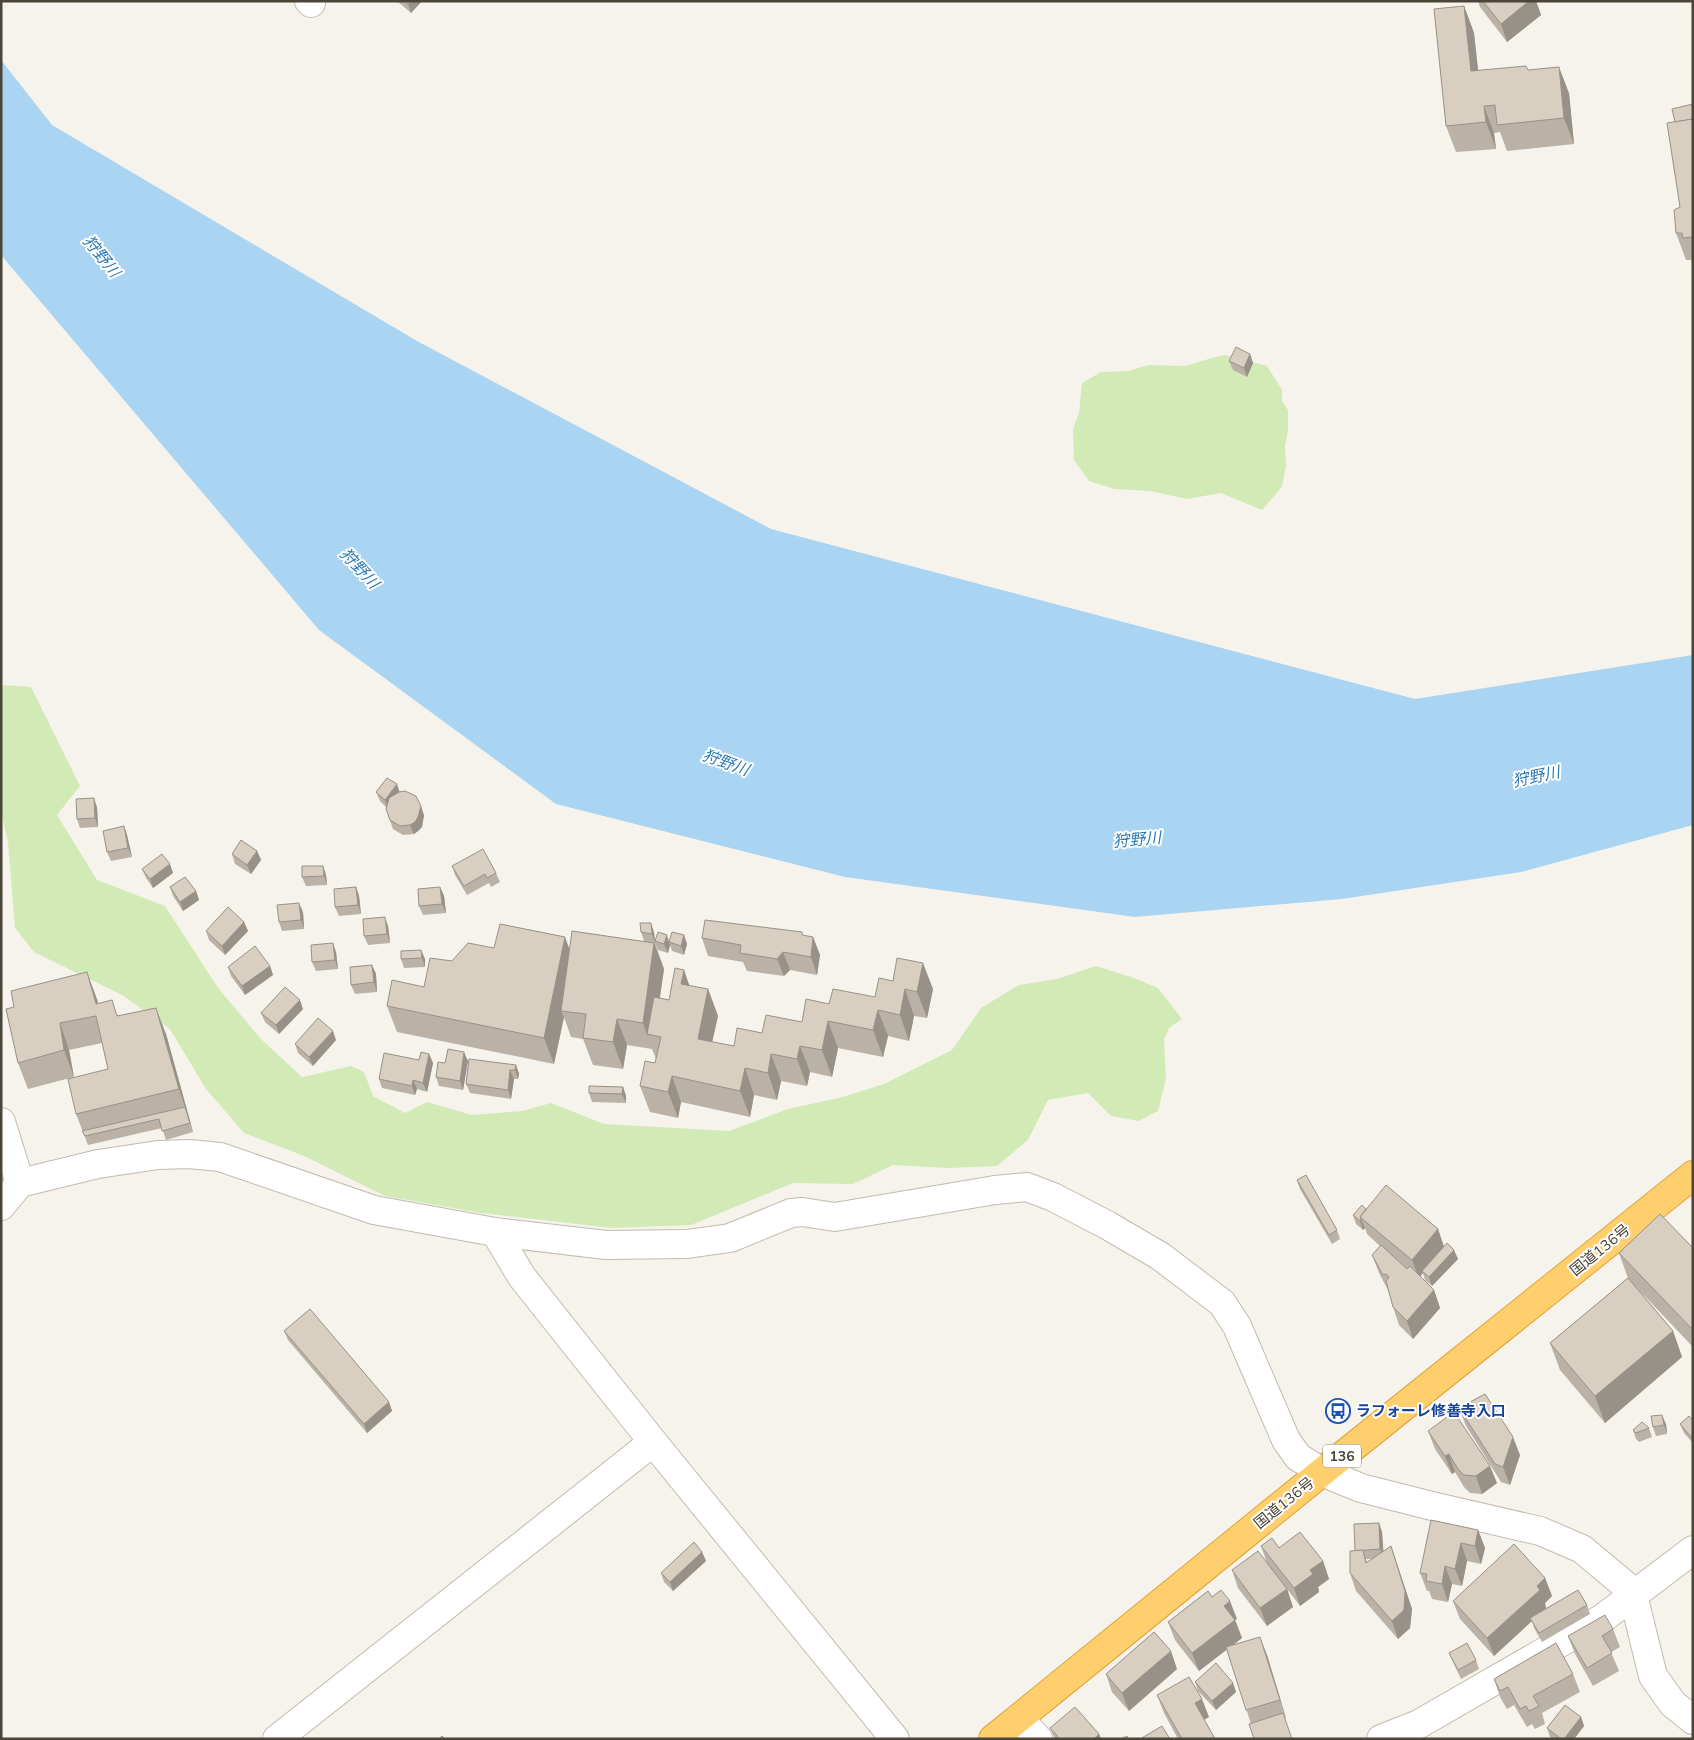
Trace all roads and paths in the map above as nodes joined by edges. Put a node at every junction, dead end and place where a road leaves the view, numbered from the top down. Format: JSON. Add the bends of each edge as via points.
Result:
{"nodes":[{"id":1,"x":1,"y":1122,"type":"edge"},
{"id":2,"x":1693,"y":1175,"type":"edge"},
{"id":3,"x":20,"y":1183,"type":"junction"},
{"id":4,"x":1,"y":1206,"type":"edge"},
{"id":5,"x":495,"y":1232,"type":"junction"},
{"id":6,"x":654,"y":1442,"type":"junction"},
{"id":7,"x":1322,"y":1472,"type":"junction"},
{"id":8,"x":1693,"y":1550,"type":"edge"},
{"id":9,"x":1633,"y":1595,"type":"junction"},
{"id":10,"x":1019,"y":1718,"type":"junction"},
{"id":11,"x":1693,"y":1720,"type":"edge"},
{"id":12,"x":277,"y":1739,"type":"edge"},
{"id":13,"x":895,"y":1739,"type":"edge"},
{"id":14,"x":993,"y":1739,"type":"edge"},
{"id":15,"x":1038,"y":1739,"type":"edge"},
{"id":16,"x":1381,"y":1739,"type":"edge"}],
"edges":[{"from":1,"to":3,"type":"street"},
{"from":2,"to":7,"type":"highway","name":"国道136号","number":"136"},
{"from":3,"to":4,"type":"street"},
{"from":3,"to":5,"type":"street","via":[[98,1164],[158,1155],[220,1157],[374,1210]]},
{"from":5,"to":6,"type":"street","via":[[522,1278]]},
{"from":5,"to":7,"type":"street","via":[[606,1246],[687,1244],[730,1238],[791,1213],[836,1217],[1027,1186],[1099,1221],[1152,1252],[1222,1303],[1241,1335],[1286,1440],[1298,1457]]},
{"from":6,"to":12,"type":"street"},
{"from":6,"to":13,"type":"street"},
{"from":7,"to":9,"type":"street","via":[[1361,1488],[1540,1531],[1582,1549]]},
{"from":7,"to":10,"type":"highway","name":"国道136号","number":"136"},
{"from":8,"to":9,"type":"street"},
{"from":9,"to":11,"type":"street","via":[[1653,1676],[1673,1704]]},
{"from":9,"to":16,"type":"street","via":[[1603,1618],[1427,1719]]},
{"from":10,"to":14,"type":"highway","name":"国道136号","number":"136"},
{"from":10,"to":15,"type":"street"}]}
